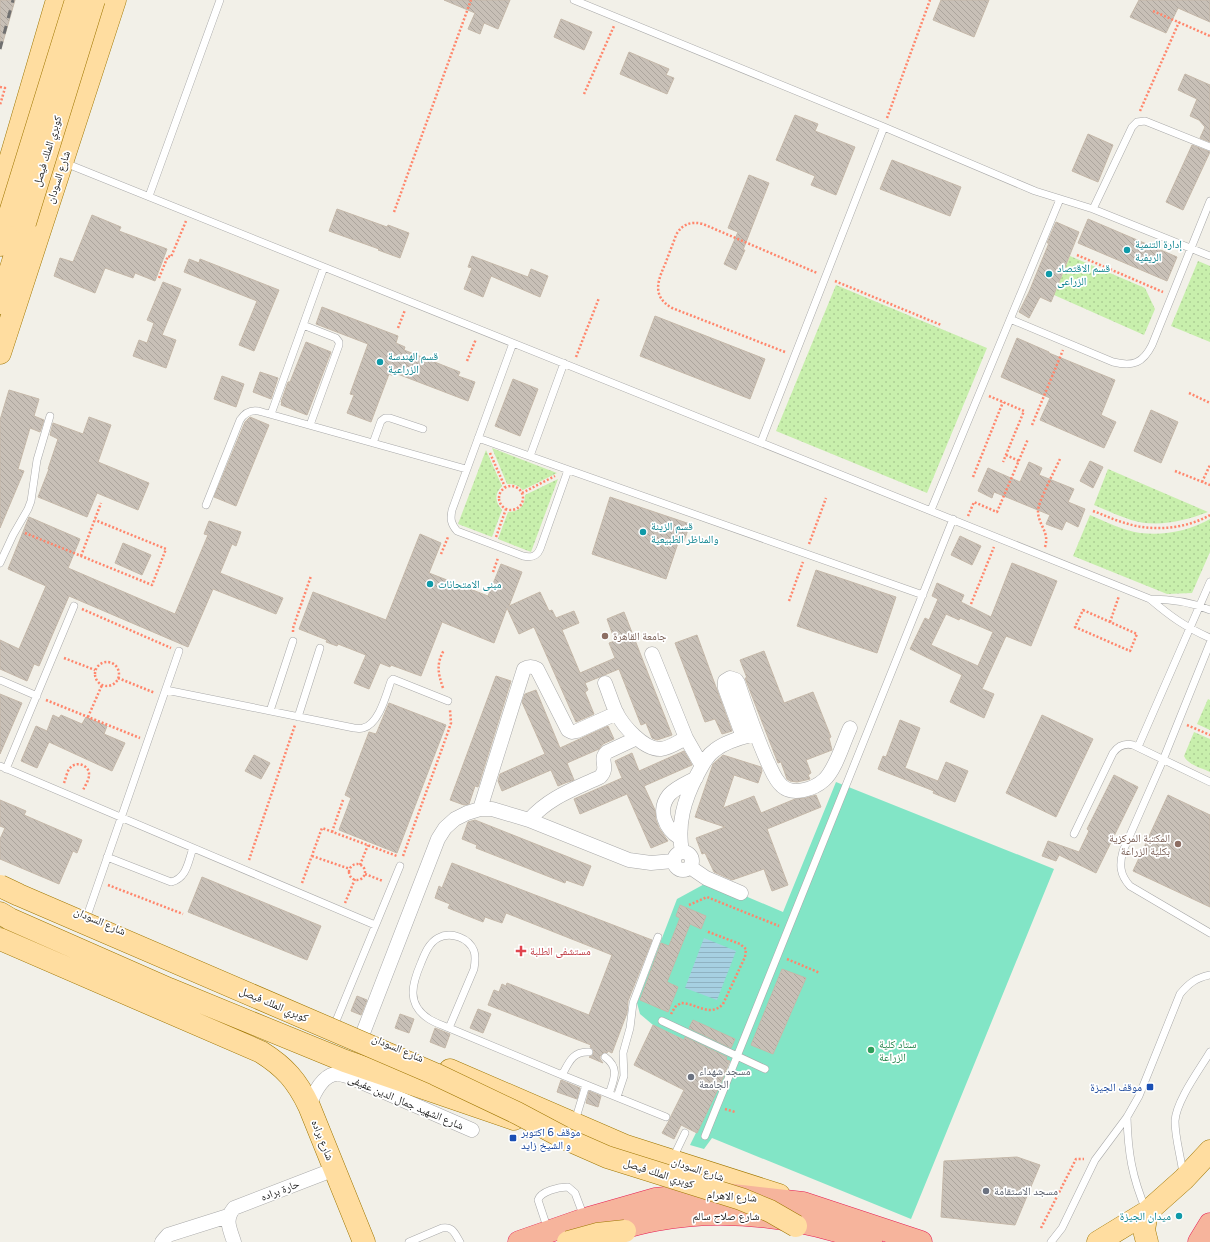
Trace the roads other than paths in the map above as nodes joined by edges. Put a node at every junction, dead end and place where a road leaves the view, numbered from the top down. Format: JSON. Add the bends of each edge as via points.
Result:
{"nodes":[{"id":1,"x":57,"y":0,"type":"edge"},
{"id":2,"x":76,"y":0,"type":"edge"},
{"id":3,"x":94,"y":0,"type":"edge"},
{"id":4,"x":115,"y":0,"type":"edge"},
{"id":5,"x":220,"y":0,"type":"edge"},
{"id":6,"x":574,"y":0,"type":"edge"},
{"id":7,"x":884,"y":127,"type":"junction"},
{"id":8,"x":1210,"y":147,"type":"edge"},
{"id":9,"x":63,"y":163,"type":"junction"},
{"id":10,"x":0,"y":194,"type":"edge"},
{"id":11,"x":149,"y":196,"type":"junction"},
{"id":12,"x":1060,"y":199,"type":"junction"},
{"id":13,"x":1210,"y":201,"type":"edge"},
{"id":14,"x":1093,"y":209,"type":"junction"},
{"id":15,"x":0,"y":245,"type":"edge"},
{"id":16,"x":1191,"y":248,"type":"junction"},
{"id":17,"x":1210,"y":256,"type":"edge"},
{"id":18,"x":324,"y":267,"type":"junction"},
{"id":19,"x":0,"y":303,"type":"edge"},
{"id":20,"x":1010,"y":319,"type":"junction"},
{"id":21,"x":303,"y":325,"type":"junction"},
{"id":22,"x":513,"y":343,"type":"junction"},
{"id":23,"x":0,"y":353,"type":"edge"},
{"id":24,"x":564,"y":363,"type":"junction"},
{"id":25,"x":271,"y":414,"type":"junction"},
{"id":26,"x":50,"y":416,"type":"dead end"},
{"id":27,"x":310,"y":425,"type":"junction"},
{"id":28,"x":423,"y":429,"type":"dead end"},
{"id":29,"x":481,"y":439,"type":"junction"},
{"id":30,"x":761,"y":442,"type":"junction"},
{"id":31,"x":373,"y":443,"type":"junction"},
{"id":32,"x":530,"y":456,"type":"junction"},
{"id":33,"x":466,"y":469,"type":"junction"},
{"id":34,"x":568,"y":470,"type":"junction"},
{"id":35,"x":206,"y":505,"type":"dead end"},
{"id":36,"x":931,"y":510,"type":"junction"},
{"id":37,"x":953,"y":519,"type":"junction"},
{"id":38,"x":0,"y":563,"type":"edge"},
{"id":39,"x":1210,"y":582,"type":"edge"},
{"id":40,"x":923,"y":595,"type":"junction"},
{"id":41,"x":1150,"y":599,"type":"junction"},
{"id":42,"x":74,"y":606,"type":"road end"},
{"id":43,"x":1200,"y":606,"type":"junction"},
{"id":44,"x":1210,"y":610,"type":"edge"},
{"id":45,"x":1190,"y":629,"type":"junction"},
{"id":46,"x":1210,"y":638,"type":"edge"},
{"id":47,"x":293,"y":641,"type":"road end"},
{"id":48,"x":1210,"y":643,"type":"edge"},
{"id":49,"x":320,"y":648,"type":"dead end"},
{"id":50,"x":179,"y":651,"type":"road end"},
{"id":51,"x":652,"y":654,"type":"dead end"},
{"id":52,"x":0,"y":680,"type":"edge"},
{"id":53,"x":605,"y":683,"type":"dead end"},
{"id":54,"x":733,"y":691,"type":"dead end"},
{"id":55,"x":164,"y":693,"type":"junction"},
{"id":56,"x":37,"y":696,"type":"junction"},
{"id":57,"x":448,"y":701,"type":"road end"},
{"id":58,"x":270,"y":711,"type":"junction"},
{"id":59,"x":617,"y":713,"type":"junction"},
{"id":60,"x":298,"y":717,"type":"junction"},
{"id":61,"x":850,"y":728,"type":"dead end"},
{"id":62,"x":749,"y":735,"type":"junction"},
{"id":63,"x":637,"y":738,"type":"junction"},
{"id":64,"x":686,"y":738,"type":"junction"},
{"id":65,"x":1138,"y":748,"type":"junction"},
{"id":66,"x":1163,"y":760,"type":"junction"},
{"id":67,"x":3,"y":768,"type":"edge"},
{"id":68,"x":699,"y":772,"type":"junction"},
{"id":69,"x":1210,"y":782,"type":"edge"},
{"id":70,"x":480,"y":809,"type":"junction"},
{"id":71,"x":121,"y":818,"type":"junction"},
{"id":72,"x":528,"y":820,"type":"junction"},
{"id":73,"x":1074,"y":834,"type":"dead end"},
{"id":74,"x":680,"y":838,"type":"junction"},
{"id":75,"x":193,"y":848,"type":"junction"},
{"id":76,"x":678,"y":856,"type":"junction"},
{"id":77,"x":107,"y":857,"type":"junction"},
{"id":78,"x":400,"y":866,"type":"dead end"},
{"id":79,"x":0,"y":875,"type":"edge"},
{"id":80,"x":0,"y":886,"type":"edge"},
{"id":81,"x":741,"y":892,"type":"dead end"},
{"id":82,"x":0,"y":913,"type":"edge"},
{"id":83,"x":86,"y":916,"type":"junction"},
{"id":84,"x":375,"y":925,"type":"junction"},
{"id":85,"x":1210,"y":933,"type":"edge"},
{"id":86,"x":658,"y":937,"type":"dead end"},
{"id":87,"x":0,"y":939,"type":"edge"},
{"id":88,"x":1210,"y":975,"type":"edge"},
{"id":89,"x":336,"y":1021,"type":"junction"},
{"id":90,"x":664,"y":1023,"type":"road end"},
{"id":91,"x":449,"y":1028,"type":"junction"},
{"id":92,"x":363,"y":1033,"type":"junction"},
{"id":93,"x":589,"y":1052,"type":"dead end"},
{"id":94,"x":1210,"y":1052,"type":"edge"},
{"id":95,"x":738,"y":1056,"type":"junction"},
{"id":96,"x":605,"y":1058,"type":"dead end"},
{"id":97,"x":765,"y":1069,"type":"dead end"},
{"id":98,"x":562,"y":1075,"type":"junction"},
{"id":99,"x":586,"y":1085,"type":"junction"},
{"id":100,"x":613,"y":1096,"type":"junction"},
{"id":101,"x":309,"y":1106,"type":"junction"},
{"id":102,"x":666,"y":1117,"type":"dead end"},
{"id":103,"x":1127,"y":1117,"type":"junction"},
{"id":104,"x":574,"y":1124,"type":"junction"},
{"id":105,"x":472,"y":1130,"type":"dead end"},
{"id":106,"x":685,"y":1133,"type":"dead end"},
{"id":107,"x":705,"y":1136,"type":"dead end"},
{"id":108,"x":626,"y":1146,"type":"junction"},
{"id":109,"x":1210,"y":1151,"type":"edge"},
{"id":110,"x":672,"y":1160,"type":"junction"},
{"id":111,"x":335,"y":1169,"type":"junction"},
{"id":112,"x":1184,"y":1179,"type":"junction"},
{"id":113,"x":759,"y":1198,"type":"junction"},
{"id":114,"x":803,"y":1203,"type":"junction"},
{"id":115,"x":1147,"y":1212,"type":"junction"},
{"id":116,"x":721,"y":1214,"type":"junction"},
{"id":117,"x":228,"y":1216,"type":"junction"},
{"id":118,"x":1210,"y":1224,"type":"edge"},
{"id":119,"x":796,"y":1226,"type":"junction"},
{"id":120,"x":625,"y":1231,"type":"junction"},
{"id":121,"x":560,"y":1233,"type":"edge"},
{"id":122,"x":591,"y":1235,"type":"edge"},
{"id":123,"x":162,"y":1242,"type":"edge"},
{"id":124,"x":234,"y":1242,"type":"edge"},
{"id":125,"x":364,"y":1242,"type":"edge"},
{"id":126,"x":409,"y":1242,"type":"edge"},
{"id":127,"x":460,"y":1242,"type":"edge"},
{"id":128,"x":519,"y":1242,"type":"edge"},
{"id":129,"x":850,"y":1242,"type":"edge"},
{"id":130,"x":871,"y":1242,"type":"edge"},
{"id":131,"x":921,"y":1242,"type":"edge"},
{"id":132,"x":1051,"y":1242,"type":"edge"},
{"id":133,"x":1098,"y":1242,"type":"edge"},
{"id":134,"x":1147,"y":1242,"type":"edge"},
{"id":135,"x":1199,"y":1242,"type":"edge"}],
"edges":[{"from":1,"to":10,"type":"main road"},
{"from":2,"to":15,"type":"main road","name":"كوبري الملك فيصل","bridge":true},
{"from":3,"to":19,"type":"main road","name":"كوبري الملك فيصل","bridge":true},
{"from":4,"to":9,"type":"main road","name":"شارع السودان"},
{"from":5,"to":11,"type":"lane"},
{"from":6,"to":7,"type":"lane"},
{"from":7,"to":12,"type":"lane","via":[[1011,182]]},
{"from":7,"to":30,"type":"lane"},
{"from":8,"to":14,"type":"lane","via":[[1145,121],[1137,122]]},
{"from":9,"to":11,"type":"lane"},
{"from":9,"to":23,"type":"main road","name":"شارع السودان"},
{"from":11,"to":18,"type":"lane"},
{"from":12,"to":14,"type":"lane"},
{"from":12,"to":20,"type":"lane"},
{"from":13,"to":16,"type":"lane"},
{"from":14,"to":16,"type":"lane"},
{"from":16,"to":17,"type":"lane"},
{"from":16,"to":20,"type":"lane","via":[[1147,356],[1137,363],[1125,365],[1113,362]]},
{"from":18,"to":21,"type":"lane"},
{"from":18,"to":22,"type":"lane"},
{"from":20,"to":36,"type":"lane"},
{"from":21,"to":25,"type":"lane"},
{"from":21,"to":27,"type":"lane","via":[[336,338],[339,342]]},
{"from":22,"to":24,"type":"lane"},
{"from":22,"to":29,"type":"lane"},
{"from":24,"to":30,"type":"lane"},
{"from":24,"to":32,"type":"lane"},
{"from":25,"to":27,"type":"lane"},
{"from":25,"to":35,"type":"lane","via":[[252,410],[240,420]]},
{"from":26,"to":38,"type":"lane","via":[[36,460],[31,501]]},
{"from":27,"to":31,"type":"lane"},
{"from":28,"to":31,"type":"lane","via":[[385,418],[381,421]]},
{"from":29,"to":32,"type":"lane"},
{"from":29,"to":33,"type":"lane"},
{"from":30,"to":36,"type":"lane"},
{"from":31,"to":33,"type":"lane"},
{"from":32,"to":34,"type":"lane"},
{"from":33,"to":34,"type":"lane","via":[[452,510],[452,525],[457,530],[528,558],[538,553]]},
{"from":34,"to":40,"type":"lane"},
{"from":36,"to":37,"type":"lane"},
{"from":37,"to":40,"type":"lane"},
{"from":37,"to":41,"type":"lane"},
{"from":39,"to":43,"type":"lane"},
{"from":40,"to":95,"type":"lane"},
{"from":41,"to":43,"type":"lane","via":[[1176,600]]},
{"from":41,"to":45,"type":"lane"},
{"from":42,"to":56,"type":"lane"},
{"from":43,"to":44,"type":"lane"},
{"from":43,"to":45,"type":"lane"},
{"from":45,"to":46,"type":"lane"},
{"from":45,"to":65,"type":"lane"},
{"from":47,"to":58,"type":"lane"},
{"from":48,"to":66,"type":"lane"},
{"from":49,"to":60,"type":"lane"},
{"from":50,"to":55,"type":"lane"},
{"from":51,"to":64,"type":"street"},
{"from":52,"to":56,"type":"lane"},
{"from":53,"to":59,"type":"street"},
{"from":54,"to":62,"type":"street"},
{"from":55,"to":58,"type":"lane"},
{"from":55,"to":71,"type":"lane"},
{"from":56,"to":67,"type":"lane"},
{"from":57,"to":60,"type":"lane","via":[[394,679],[378,715],[373,723],[364,728]]},
{"from":58,"to":60,"type":"lane"},
{"from":59,"to":63,"type":"street"},
{"from":59,"to":70,"type":"street","via":[[577,731],[568,730],[537,669],[528,666],[524,669]]},
{"from":61,"to":62,"type":"street","via":[[831,770],[815,786],[804,790],[783,787],[776,780]]},
{"from":62,"to":68,"type":"street","via":[[715,750],[707,757]]},
{"from":63,"to":64,"type":"street","via":[[651,747],[660,749]]},
{"from":63,"to":72,"type":"street","via":[[604,755],[605,768],[600,777],[557,797]]},
{"from":64,"to":68,"type":"street"},
{"from":65,"to":66,"type":"lane"},
{"from":65,"to":73,"type":"lane","via":[[1124,744],[1116,749]]},
{"from":66,"to":69,"type":"lane"},
{"from":66,"to":85,"type":"lane","via":[[1123,851],[1120,870],[1124,879],[1134,889]]},
{"from":67,"to":71,"type":"lane"},
{"from":68,"to":74,"type":"street","via":[[682,811]]},
{"from":68,"to":74,"type":"street","via":[[666,801],[665,822]]},
{"from":70,"to":72,"type":"street","via":[[492,809]]},
{"from":70,"to":92,"type":"street","via":[[455,819],[438,839]]},
{"from":71,"to":75,"type":"lane"},
{"from":71,"to":77,"type":"lane"},
{"from":72,"to":76,"type":"street","via":[[629,860],[651,863]]},
{"from":74,"to":76,"type":"street"},
{"from":75,"to":77,"type":"lane","via":[[183,876],[171,882]]},
{"from":75,"to":84,"type":"lane"},
{"from":76,"to":81,"type":"street","via":[[674,864],[678,869],[690,867],[706,878]]},
{"from":77,"to":83,"type":"lane"},
{"from":78,"to":84,"type":"lane"},
{"from":79,"to":83,"type":"main road","name":"شارع السودان","via":[[19,887]]},
{"from":80,"to":119,"type":"main road","name":"كوبري الملك فيصل","bridge":true,"via":[[435,1074],[607,1157],[741,1199],[770,1211]]},
{"from":82,"to":108,"type":"main road","name":"كوبري الملك فيصل","via":[[10,920],[169,989],[345,1061],[503,1116],[580,1138]]},
{"from":83,"to":89,"type":"main road","name":"شارع السودان"},
{"from":84,"to":89,"type":"lane"},
{"from":86,"to":100,"type":"lane","via":[[633,1003],[623,1053],[624,1076]]},
{"from":87,"to":101,"type":"main road","name":"شارع براده","via":[[261,1052],[290,1075],[301,1089]]},
{"from":88,"to":103,"type":"lane","via":[[1199,977],[1188,984],[1180,994],[1139,1096]]},
{"from":89,"to":92,"type":"main road","name":"شارع السودان"},
{"from":90,"to":95,"type":"lane"},
{"from":91,"to":91,"type":"lane","via":[[422,1014],[415,1001],[413,986],[431,944],[448,935],[458,936],[467,941],[476,959]]},
{"from":91,"to":98,"type":"lane"},
{"from":92,"to":104,"type":"main road","name":"شارع السودان"},
{"from":93,"to":98,"type":"lane","via":[[573,1056]]},
{"from":94,"to":112,"type":"lane","via":[[1182,1098],[1176,1113]]},
{"from":95,"to":97,"type":"lane"},
{"from":95,"to":107,"type":"lane"},
{"from":96,"to":100,"type":"lane","via":[[615,1070]]},
{"from":98,"to":99,"type":"lane"},
{"from":99,"to":100,"type":"lane"},
{"from":99,"to":104,"type":"lane"},
{"from":100,"to":102,"type":"lane"},
{"from":101,"to":105,"type":"street","name":"شارع الشهيد جمال الدين عفيفى","via":[[320,1084],[329,1077],[339,1074]]},
{"from":101,"to":111,"type":"main road","name":"شارع براده"},
{"from":103,"to":115,"type":"lane","via":[[1132,1168]]},
{"from":103,"to":132,"type":"lane","via":[[1095,1160],[1062,1228]]},
{"from":104,"to":108,"type":"main road","name":"شارع السودان"},
{"from":106,"to":110,"type":"lane"},
{"from":108,"to":110,"type":"main road","name":"شارع السودان"},
{"from":109,"to":112,"type":"main road"},
{"from":110,"to":114,"type":"main road","name":"شارع السودان"},
{"from":111,"to":117,"type":"street","name":"حارة براده","via":[[234,1208]]},
{"from":111,"to":125,"type":"main road","name":"شارع براده"},
{"from":112,"to":115,"type":"main road"},
{"from":113,"to":114,"type":"highway","name":"شارع الاهرام"},
{"from":113,"to":116,"type":"highway"},
{"from":113,"to":122,"type":"highway","name":"شارع الاهرام","via":[[715,1193],[655,1199]]},
{"from":114,"to":131,"type":"highway","name":"شارع الاهرام"},
{"from":115,"to":133,"type":"main road"},
{"from":115,"to":134,"type":"main road","via":[[1144,1230]]},
{"from":116,"to":122,"type":"highway","name":"شارع صلاح سالم","via":[[655,1220]]},
{"from":116,"to":130,"type":"highway","name":"شارع صلاح سالم","via":[[787,1219]]},
{"from":117,"to":123,"type":"street","name":"حارة براده","via":[[168,1235]]},
{"from":117,"to":124,"type":"street"},
{"from":118,"to":135,"type":"highway"},
{"from":119,"to":120,"type":"highway","bridge":true,"via":[[754,1219],[710,1218],[668,1222]]},
{"from":119,"to":129,"type":"highway"},
{"from":120,"to":121,"type":"main road","bridge":true,"via":[[597,1234]]},
{"from":120,"to":122,"type":"highway"},
{"from":121,"to":122,"type":"highway"},
{"from":121,"to":122,"type":"lane","via":[[538,1200],[542,1193],[568,1187],[575,1193]]},
{"from":121,"to":128,"type":"highway"},
{"from":126,"to":127,"type":"lane","via":[[448,1227]]}]}
